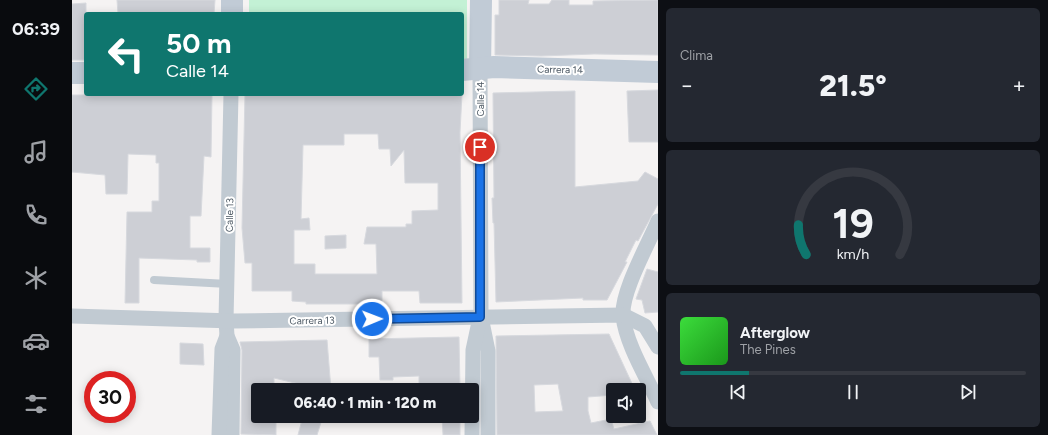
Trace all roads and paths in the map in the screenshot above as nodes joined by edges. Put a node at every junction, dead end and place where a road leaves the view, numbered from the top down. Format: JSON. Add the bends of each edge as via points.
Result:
{"nodes":[{"id":1,"x":232,"y":0,"type":"edge"},
{"id":2,"x":481,"y":0,"type":"edge"},
{"id":3,"x":232,"y":12,"type":"edge"},
{"id":4,"x":471,"y":70,"type":"edge"},
{"id":5,"x":658,"y":72,"type":"edge"},
{"id":6,"x":72,"y":73,"type":"edge"},
{"id":7,"x":84,"y":73,"type":"edge"},
{"id":8,"x":231,"y":96,"type":"edge"},
{"id":9,"x":658,"y":221,"type":"edge"},
{"id":10,"x":154,"y":280,"type":"dead end"},
{"id":11,"x":228,"y":284,"type":"junction"},
{"id":12,"x":623,"y":315,"type":"junction"},
{"id":13,"x":72,"y":316,"type":"edge"},
{"id":14,"x":480,"y":317,"type":"junction"},
{"id":15,"x":226,"y":320,"type":"junction"},
{"id":16,"x":227,"y":336,"type":"junction"},
{"id":17,"x":658,"y":347,"type":"edge"},
{"id":18,"x":658,"y":402,"type":"edge"},
{"id":19,"x":219,"y":435,"type":"edge"},
{"id":20,"x":232,"y":435,"type":"edge"},
{"id":21,"x":472,"y":435,"type":"edge"},
{"id":22,"x":488,"y":435,"type":"edge"}],
"edges":[{"from":1,"to":3,"type":"street"},
{"from":2,"to":4,"type":"street","name":"Calle 14"},
{"from":4,"to":5,"type":"street","name":"Carrera 14","via":[[494,68]]},
{"from":4,"to":14,"type":"street","name":"Calle 14"},
{"from":6,"to":7,"type":"street"},
{"from":8,"to":11,"type":"street","name":"Calle 13"},
{"from":9,"to":12,"type":"street","via":[[625,297]]},
{"from":10,"to":11,"type":"lane"},
{"from":11,"to":15,"type":"street","name":"Calle 13"},
{"from":12,"to":14,"type":"street","name":"Carrera 13"},
{"from":12,"to":17,"type":"street","via":[[645,326]]},
{"from":12,"to":18,"type":"street","via":[[627,335]]},
{"from":13,"to":15,"type":"street","name":"Carrera 13"},
{"from":14,"to":15,"type":"street","name":"Carrera 13"},
{"from":14,"to":21,"type":"street","name":"Calle 14","via":[[473,350]]},
{"from":14,"to":22,"type":"street","name":"Calle 14","via":[[488,351]]},
{"from":15,"to":16,"type":"street","name":"Calle 13"},
{"from":16,"to":19,"type":"street","name":"Calle 13","via":[[222,349]]},
{"from":16,"to":20,"type":"street","name":"Calle 13","via":[[233,350]]}]}
